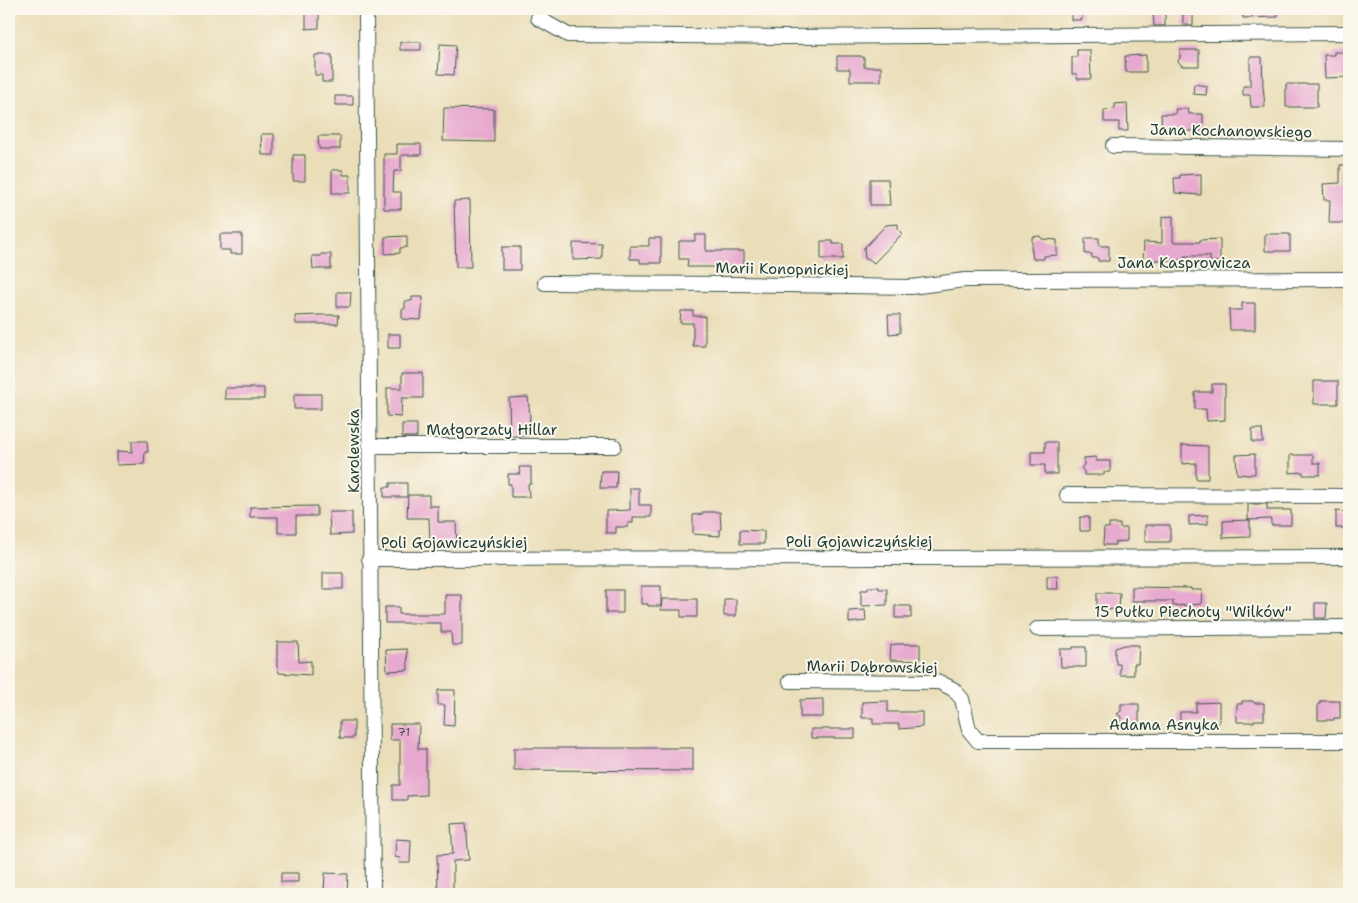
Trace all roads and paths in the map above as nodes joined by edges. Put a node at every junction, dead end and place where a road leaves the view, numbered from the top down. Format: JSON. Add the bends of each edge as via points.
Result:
{"nodes":[{"id":1,"x":366,"y":9,"type":"edge"},
{"id":2,"x":538,"y":18,"type":"dead end"},
{"id":3,"x":1349,"y":33,"type":"edge"},
{"id":4,"x":1112,"y":146,"type":"dead end"},
{"id":5,"x":1349,"y":149,"type":"edge"},
{"id":6,"x":1349,"y":279,"type":"edge"},
{"id":7,"x":1018,"y":280,"type":"joint"},
{"id":8,"x":544,"y":284,"type":"dead end"},
{"id":9,"x":370,"y":446,"type":"junction"},
{"id":10,"x":614,"y":446,"type":"dead end"},
{"id":11,"x":1067,"y":494,"type":"dead end"},
{"id":12,"x":1349,"y":496,"type":"edge"},
{"id":13,"x":1349,"y":557,"type":"edge"},
{"id":14,"x":370,"y":559,"type":"junction"},
{"id":15,"x":1349,"y":627,"type":"edge"},
{"id":16,"x":1037,"y":629,"type":"dead end"},
{"id":17,"x":790,"y":681,"type":"dead end"},
{"id":18,"x":978,"y":741,"type":"joint"},
{"id":19,"x":1349,"y":741,"type":"edge"},
{"id":20,"x":373,"y":894,"type":"edge"}],
"edges":[{"from":1,"to":9,"type":"street","name":"Karolewska"},
{"from":2,"to":3,"type":"street","via":[[568,36]]},
{"from":4,"to":5,"type":"street","name":"Jana Kochanowskiego"},
{"from":6,"to":7,"type":"street","name":"Jana Kasprowicza"},
{"from":7,"to":8,"type":"street","name":"Marii Konopnickiej","via":[[965,280],[911,287]]},
{"from":9,"to":10,"type":"street","name":"Małgorzaty Hillar"},
{"from":9,"to":14,"type":"street","name":"Karolewska"},
{"from":11,"to":12,"type":"street"},
{"from":13,"to":14,"type":"street","name":"Poli Gojawiczyńskiej"},
{"from":14,"to":20,"type":"street","name":"Karolewska"},
{"from":15,"to":16,"type":"street","name":"15 Pułku Piechoty \"Wilków\""},
{"from":17,"to":18,"type":"street","name":"Marii Dąbrowskiej","via":[[939,682],[953,689],[962,699],[969,730]]},
{"from":18,"to":19,"type":"street","name":"Adama Asnyka"}]}
